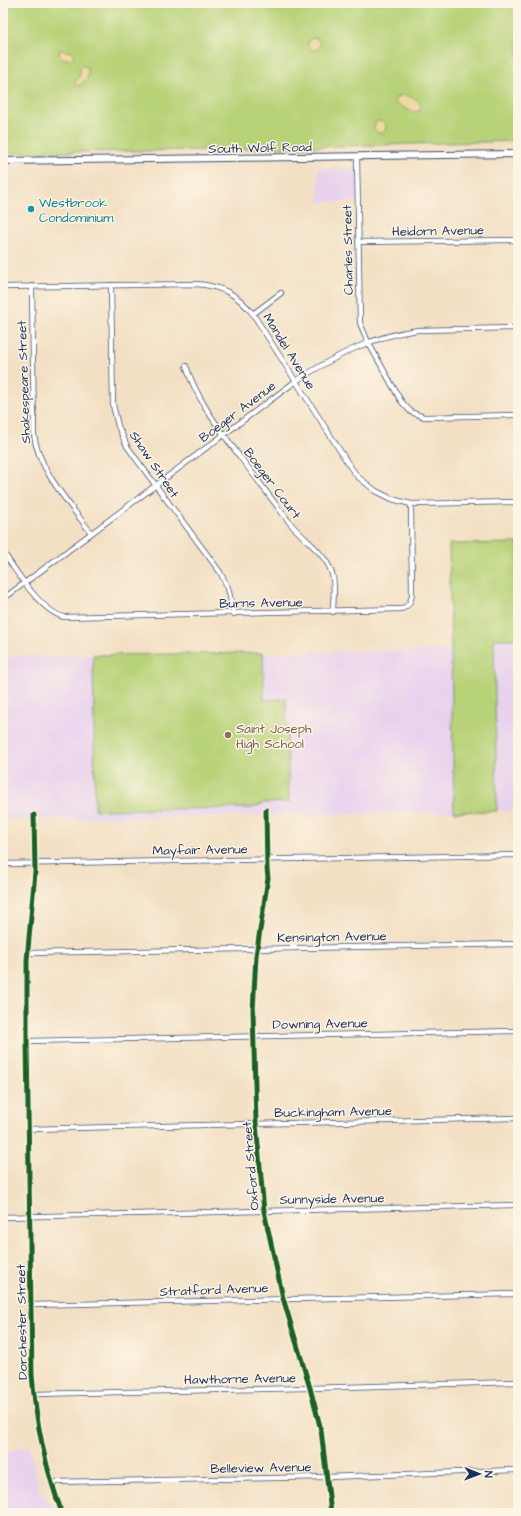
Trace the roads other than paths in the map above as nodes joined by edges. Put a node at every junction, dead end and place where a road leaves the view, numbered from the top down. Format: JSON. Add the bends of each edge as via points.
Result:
{"nodes":[{"id":1,"x":518,"y":154,"type":"edge"},
{"id":2,"x":357,"y":157,"type":"junction"},
{"id":3,"x":3,"y":161,"type":"edge"},
{"id":4,"x":518,"y":240,"type":"edge"},
{"id":5,"x":358,"y":242,"type":"junction"},
{"id":6,"x":111,"y":285,"type":"junction"},
{"id":7,"x":32,"y":286,"type":"junction"},
{"id":8,"x":3,"y":287,"type":"edge"},
{"id":9,"x":281,"y":293,"type":"dead end"},
{"id":10,"x":253,"y":314,"type":"junction"},
{"id":11,"x":518,"y":328,"type":"edge"},
{"id":12,"x":368,"y":342,"type":"junction"},
{"id":13,"x":186,"y":366,"type":"dead end"},
{"id":14,"x":296,"y":381,"type":"junction"},
{"id":15,"x":518,"y":415,"type":"edge"},
{"id":16,"x":224,"y":435,"type":"junction"},
{"id":17,"x":156,"y":486,"type":"junction"},
{"id":18,"x":518,"y":502,"type":"edge"},
{"id":19,"x":410,"y":504,"type":"junction"},
{"id":20,"x":91,"y":533,"type":"junction"},
{"id":21,"x":3,"y":552,"type":"edge"},
{"id":22,"x":26,"y":583,"type":"junction"},
{"id":23,"x":3,"y":599,"type":"edge"},
{"id":24,"x":333,"y":612,"type":"junction"},
{"id":25,"x":234,"y":614,"type":"junction"},
{"id":26,"x":266,"y":810,"type":"dead end"},
{"id":27,"x":34,"y":814,"type":"dead end"},
{"id":28,"x":518,"y":855,"type":"edge"},
{"id":29,"x":267,"y":859,"type":"junction"},
{"id":30,"x":3,"y":864,"type":"edge"},
{"id":31,"x":35,"y":864,"type":"junction"},
{"id":32,"x":518,"y":944,"type":"edge"},
{"id":33,"x":257,"y":949,"type":"junction"},
{"id":34,"x":27,"y":953,"type":"junction"},
{"id":35,"x":518,"y":1031,"type":"edge"},
{"id":36,"x":253,"y":1036,"type":"junction"},
{"id":37,"x":27,"y":1041,"type":"junction"},
{"id":38,"x":518,"y":1118,"type":"edge"},
{"id":39,"x":256,"y":1124,"type":"junction"},
{"id":40,"x":28,"y":1128,"type":"junction"},
{"id":41,"x":518,"y":1205,"type":"edge"},
{"id":42,"x":264,"y":1211,"type":"junction"},
{"id":43,"x":30,"y":1216,"type":"junction"},
{"id":44,"x":3,"y":1217,"type":"edge"},
{"id":45,"x":518,"y":1294,"type":"edge"},
{"id":46,"x":283,"y":1298,"type":"junction"},
{"id":47,"x":31,"y":1305,"type":"junction"},
{"id":48,"x":518,"y":1382,"type":"edge"},
{"id":49,"x":310,"y":1388,"type":"junction"},
{"id":50,"x":34,"y":1394,"type":"junction"},
{"id":51,"x":518,"y":1470,"type":"edge"},
{"id":52,"x":327,"y":1477,"type":"junction"},
{"id":53,"x":52,"y":1482,"type":"junction"},
{"id":54,"x":62,"y":1513,"type":"edge"},
{"id":55,"x":331,"y":1513,"type":"edge"}],
"edges":[{"from":1,"to":2,"type":"main road","name":"South Wolf Road"},
{"from":2,"to":3,"type":"main road","name":"South Wolf Road"},
{"from":2,"to":5,"type":"street","name":"Charles Street"},
{"from":4,"to":5,"type":"street","name":"Heidorn Avenue"},
{"from":5,"to":12,"type":"street","name":"Charles Street","via":[[360,323]]},
{"from":6,"to":7,"type":"street","name":"Mandel Avenue"},
{"from":6,"to":10,"type":"street","name":"Mandel Avenue","via":[[206,284],[236,296]]},
{"from":6,"to":17,"type":"street","name":"Shaw Street","via":[[112,392],[115,415],[127,446]]},
{"from":7,"to":8,"type":"street","name":"Mandel Avenue"},
{"from":7,"to":20,"type":"street","name":"Shakespeare Street","via":[[35,445],[43,467]]},
{"from":9,"to":10,"type":"street"},
{"from":10,"to":14,"type":"street","name":"Mandel Avenue"},
{"from":11,"to":12,"type":"street","name":"Boeger Avenue","via":[[418,330]]},
{"from":12,"to":14,"type":"street","name":"Boeger Avenue","via":[[328,360]]},
{"from":12,"to":15,"type":"street","name":"Charles Street","via":[[401,401],[411,412],[424,417]]},
{"from":13,"to":16,"type":"street","name":"Boeger Court","via":[[200,399]]},
{"from":14,"to":16,"type":"street","name":"Boeger Avenue"},
{"from":14,"to":19,"type":"street","name":"Mandel Avenue","via":[[358,477],[382,494]]},
{"from":16,"to":17,"type":"street","name":"Boeger Avenue"},
{"from":16,"to":24,"type":"street","name":"Boeger Court","via":[[290,523],[327,563],[332,576]]},
{"from":17,"to":20,"type":"street","name":"Boeger Avenue"},
{"from":17,"to":25,"type":"street","name":"Shaw Street","via":[[220,572],[228,588]]},
{"from":18,"to":19,"type":"street","name":"Mandel Avenue"},
{"from":19,"to":24,"type":"street","name":"Burns Avenue","via":[[410,603],[401,609]]},
{"from":20,"to":22,"type":"street","name":"Boeger Avenue"},
{"from":21,"to":22,"type":"street","name":"Burns Avenue"},
{"from":22,"to":23,"type":"street","name":"Boeger Avenue"},
{"from":22,"to":25,"type":"street","name":"Burns Avenue","via":[[44,606],[64,618]]},
{"from":24,"to":25,"type":"street","name":"Burns Avenue"},
{"from":26,"to":29,"type":"street","name":"Oxford Street"},
{"from":27,"to":31,"type":"street","name":"Dorchester Street"},
{"from":28,"to":29,"type":"street","name":"Mayfair Avenue"},
{"from":29,"to":31,"type":"street","name":"Mayfair Avenue"},
{"from":29,"to":33,"type":"street","name":"Oxford Street","via":[[268,878]]},
{"from":30,"to":31,"type":"street","name":"Mayfair Avenue"},
{"from":31,"to":34,"type":"street","name":"Dorchester Street"},
{"from":32,"to":33,"type":"street","name":"Kensington Avenue"},
{"from":33,"to":34,"type":"street","name":"Kensington Avenue"},
{"from":33,"to":36,"type":"street","name":"Oxford Street"},
{"from":34,"to":37,"type":"street","name":"Dorchester Street"},
{"from":35,"to":36,"type":"street","name":"Downing Avenue"},
{"from":36,"to":37,"type":"street","name":"Downing Avenue"},
{"from":36,"to":39,"type":"street","name":"Oxford Street"},
{"from":37,"to":40,"type":"street","name":"Dorchester Street"},
{"from":38,"to":39,"type":"street","name":"Buckingham Avenue"},
{"from":39,"to":40,"type":"street","name":"Buckingham Avenue"},
{"from":39,"to":42,"type":"street","name":"Oxford Street"},
{"from":40,"to":43,"type":"street","name":"Dorchester Street"},
{"from":41,"to":42,"type":"street","name":"Sunnyside Avenue"},
{"from":42,"to":43,"type":"street","name":"Sunnyside Avenue"},
{"from":42,"to":46,"type":"street","name":"Oxford Street"},
{"from":43,"to":44,"type":"street","name":"Sunnyside Avenue"},
{"from":43,"to":47,"type":"street","name":"Dorchester Street"},
{"from":45,"to":46,"type":"street","name":"Stratford Avenue"},
{"from":46,"to":47,"type":"street","name":"Stratford Avenue"},
{"from":46,"to":49,"type":"street","name":"Oxford Street"},
{"from":47,"to":50,"type":"street","name":"Dorchester Street"},
{"from":48,"to":49,"type":"street","name":"Hawthorne Avenue"},
{"from":49,"to":50,"type":"street","name":"Hawthorne Avenue"},
{"from":49,"to":52,"type":"street","name":"Oxford Street","via":[[321,1430]]},
{"from":50,"to":53,"type":"street","name":"Dorchester Street","via":[[40,1435]]},
{"from":51,"to":52,"type":"street","name":"Belleview Avenue"},
{"from":52,"to":53,"type":"street","name":"Belleview Avenue"},
{"from":52,"to":55,"type":"street","name":"Oxford Street"},
{"from":53,"to":54,"type":"street","name":"Dorchester Street"}]}
